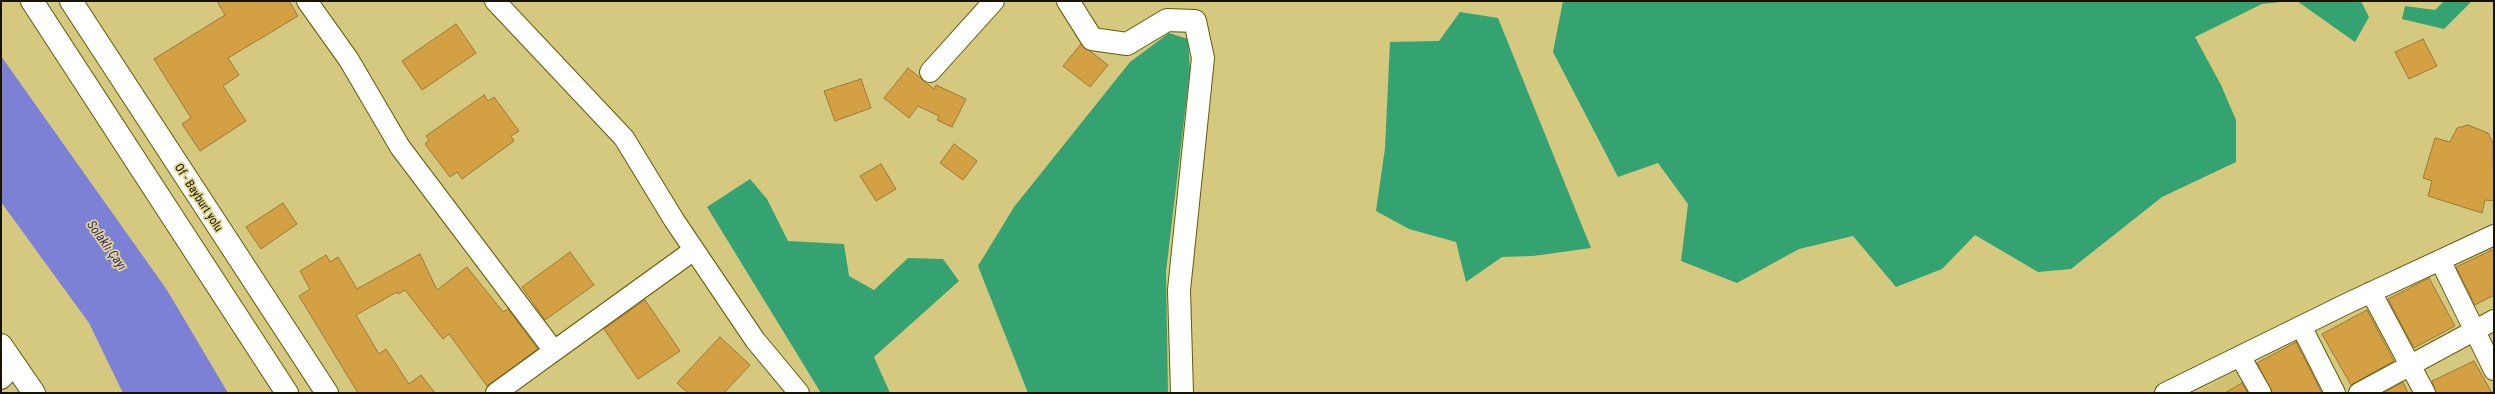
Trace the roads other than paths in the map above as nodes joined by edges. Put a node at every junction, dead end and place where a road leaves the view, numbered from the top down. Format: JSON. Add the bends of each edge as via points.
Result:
{"nodes":[{"id":1,"x":32,"y":1,"type":"edge"},
{"id":2,"x":71,"y":1,"type":"edge"},
{"id":3,"x":307,"y":1,"type":"edge"},
{"id":4,"x":495,"y":1,"type":"edge"},
{"id":5,"x":994,"y":1,"type":"edge"},
{"id":6,"x":1068,"y":1,"type":"edge"},
{"id":7,"x":930,"y":72,"type":"dead end"},
{"id":8,"x":2494,"y":235,"type":"edge"},
{"id":9,"x":694,"y":250,"type":"junction"},
{"id":10,"x":2440,"y":260,"type":"junction"},
{"id":11,"x":2372,"y":292,"type":"junction"},
{"id":12,"x":2494,"y":320,"type":"edge"},
{"id":13,"x":2301,"y":326,"type":"junction"},
{"id":14,"x":2475,"y":331,"type":"junction"},
{"id":15,"x":1,"y":345,"type":"edge"},
{"id":16,"x":554,"y":351,"type":"junction"},
{"id":17,"x":2240,"y":356,"type":"junction"},
{"id":18,"x":2410,"y":365,"type":"junction"},
{"id":19,"x":2494,"y":370,"type":"edge"},
{"id":20,"x":8,"y":377,"type":"edge"},
{"id":21,"x":34,"y":393,"type":"edge"},
{"id":22,"x":287,"y":393,"type":"edge"},
{"id":23,"x":327,"y":393,"type":"edge"},
{"id":24,"x":496,"y":393,"type":"edge"},
{"id":25,"x":799,"y":393,"type":"edge"},
{"id":26,"x":1182,"y":393,"type":"edge"},
{"id":27,"x":2165,"y":393,"type":"edge"},
{"id":28,"x":2261,"y":393,"type":"edge"},
{"id":29,"x":2335,"y":393,"type":"edge"},
{"id":30,"x":2359,"y":393,"type":"edge"},
{"id":31,"x":2425,"y":393,"type":"edge"}],
"edges":[{"from":1,"to":22,"type":"main road"},
{"from":2,"to":23,"type":"main road","name":"Of - Bayburt yolu"},
{"from":3,"to":16,"type":"street","via":[[349,60],[400,147]]},
{"from":4,"to":9,"type":"street","via":[[624,138]]},
{"from":5,"to":7,"type":"street"},
{"from":6,"to":26,"type":"main road","via":[[1092,39],[1127,44],[1167,20],[1195,22],[1203,58],[1180,290]]},
{"from":8,"to":10,"type":"street"},
{"from":9,"to":16,"type":"street"},
{"from":9,"to":25,"type":"street","via":[[754,340]]},
{"from":10,"to":11,"type":"street"},
{"from":10,"to":14,"type":"street"},
{"from":11,"to":13,"type":"street"},
{"from":11,"to":18,"type":"street"},
{"from":12,"to":14,"type":"street"},
{"from":13,"to":17,"type":"street"},
{"from":13,"to":29,"type":"street"},
{"from":14,"to":18,"type":"street"},
{"from":14,"to":19,"type":"street"},
{"from":15,"to":20,"type":"main road"},
{"from":16,"to":24,"type":"street"},
{"from":17,"to":27,"type":"street"},
{"from":17,"to":28,"type":"street"},
{"from":18,"to":30,"type":"street"},
{"from":18,"to":31,"type":"street"},
{"from":20,"to":21,"type":"main road"}]}
